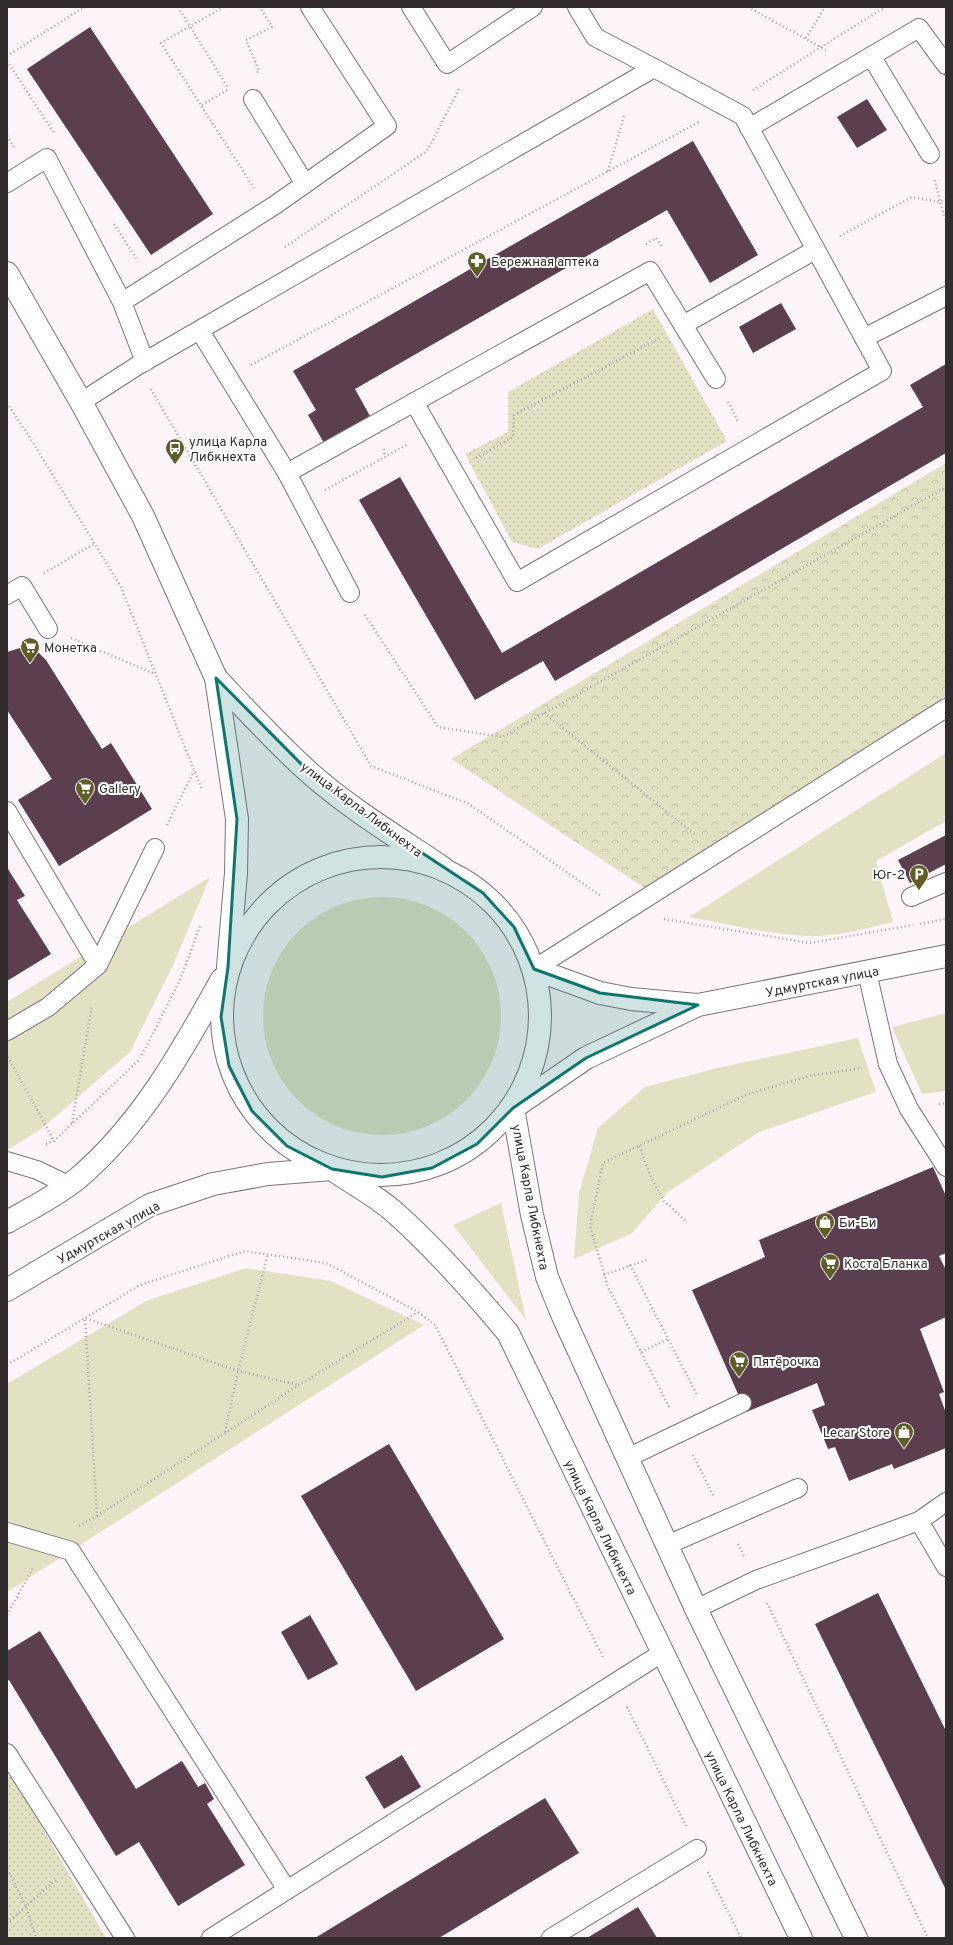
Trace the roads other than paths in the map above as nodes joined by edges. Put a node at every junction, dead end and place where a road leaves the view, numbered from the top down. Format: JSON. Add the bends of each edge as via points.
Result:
{"nodes":[{"id":1,"x":310,"y":7,"type":"edge"},
{"id":2,"x":411,"y":7,"type":"edge"},
{"id":3,"x":533,"y":7,"type":"edge"},
{"id":4,"x":577,"y":7,"type":"edge"},
{"id":5,"x":871,"y":56,"type":"junction"},
{"id":6,"x":946,"y":64,"type":"edge"},
{"id":7,"x":654,"y":68,"type":"junction"},
{"id":8,"x":253,"y":98,"type":"dead end"},
{"id":9,"x":749,"y":128,"type":"junction"},
{"id":10,"x":930,"y":154,"type":"dead end"},
{"id":11,"x":7,"y":183,"type":"edge"},
{"id":12,"x":305,"y":184,"type":"junction"},
{"id":13,"x":815,"y":250,"type":"junction"},
{"id":14,"x":7,"y":273,"type":"edge"},
{"id":15,"x":946,"y":296,"type":"edge"},
{"id":16,"x":122,"y":302,"type":"junction"},
{"id":17,"x":683,"y":325,"type":"junction"},
{"id":18,"x":200,"y":331,"type":"junction"},
{"id":19,"x":864,"y":338,"type":"junction"},
{"id":20,"x":145,"y":362,"type":"junction"},
{"id":21,"x":716,"y":379,"type":"dead end"},
{"id":22,"x":81,"y":402,"type":"junction"},
{"id":23,"x":414,"y":402,"type":"junction"},
{"id":24,"x":287,"y":473,"type":"junction"},
{"id":25,"x":350,"y":593,"type":"road end"},
{"id":26,"x":7,"y":595,"type":"edge"},
{"id":27,"x":48,"y":628,"type":"road end"},
{"id":28,"x":216,"y":678,"type":"junction"},
{"id":29,"x":946,"y":708,"type":"edge"},
{"id":30,"x":7,"y":812,"type":"edge"},
{"id":31,"x":155,"y":848,"type":"road end"},
{"id":32,"x":443,"y":868,"type":"junction"},
{"id":33,"x":946,"y":882,"type":"edge"},
{"id":34,"x":911,"y":897,"type":"dead end"},
{"id":35,"x":946,"y":956,"type":"edge"},
{"id":36,"x":98,"y":965,"type":"junction"},
{"id":37,"x":228,"y":967,"type":"junction"},
{"id":38,"x":534,"y":969,"type":"junction"},
{"id":39,"x":867,"y":972,"type":"junction"},
{"id":40,"x":698,"y":1005,"type":"junction"},
{"id":41,"x":7,"y":1031,"type":"edge"},
{"id":42,"x":513,"y":1108,"type":"junction"},
{"id":43,"x":7,"y":1161,"type":"edge"},
{"id":44,"x":946,"y":1167,"type":"edge"},
{"id":45,"x":332,"y":1169,"type":"junction"},
{"id":46,"x":68,"y":1185,"type":"junction"},
{"id":47,"x":7,"y":1222,"type":"edge"},
{"id":48,"x":7,"y":1290,"type":"edge"},
{"id":49,"x":742,"y":1403,"type":"dead end"},
{"id":50,"x":627,"y":1458,"type":"junction"},
{"id":51,"x":798,"y":1488,"type":"dead end"},
{"id":52,"x":946,"y":1502,"type":"edge"},
{"id":53,"x":919,"y":1521,"type":"junction"},
{"id":54,"x":7,"y":1532,"type":"edge"},
{"id":55,"x":667,"y":1545,"type":"junction"},
{"id":56,"x":946,"y":1567,"type":"edge"},
{"id":57,"x":696,"y":1609,"type":"junction"},
{"id":58,"x":662,"y":1653,"type":"junction"},
{"id":59,"x":7,"y":1755,"type":"edge"},
{"id":60,"x":697,"y":1849,"type":"road end"},
{"id":61,"x":287,"y":1890,"type":"junction"},
{"id":62,"x":125,"y":1938,"type":"edge"},
{"id":63,"x":211,"y":1938,"type":"edge"},
{"id":64,"x":551,"y":1938,"type":"edge"},
{"id":65,"x":801,"y":1938,"type":"edge"},
{"id":66,"x":856,"y":1938,"type":"edge"}],
"edges":[{"from":1,"to":12,"type":"lane","via":[[387,126]]},
{"from":2,"to":3,"type":"lane","via":[[447,64]]},
{"from":4,"to":7,"type":"lane","via":[[595,37]]},
{"from":5,"to":6,"type":"lane","via":[[919,28]]},
{"from":5,"to":9,"type":"lane"},
{"from":5,"to":10,"type":"lane"},
{"from":7,"to":9,"type":"lane","via":[[743,116]]},
{"from":7,"to":18,"type":"lane"},
{"from":8,"to":12,"type":"lane"},
{"from":9,"to":13,"type":"lane"},
{"from":11,"to":16,"type":"lane","via":[[47,158]]},
{"from":12,"to":16,"type":"lane"},
{"from":13,"to":17,"type":"lane"},
{"from":13,"to":19,"type":"lane"},
{"from":14,"to":22,"type":"main road","name":"улица Карла Либкнехта"},
{"from":15,"to":19,"type":"lane"},
{"from":16,"to":20,"type":"lane"},
{"from":17,"to":21,"type":"lane"},
{"from":17,"to":23,"type":"lane","via":[[650,271]]},
{"from":18,"to":20,"type":"lane"},
{"from":18,"to":24,"type":"lane"},
{"from":19,"to":23,"type":"lane","via":[[882,371],[517,582]]},
{"from":20,"to":22,"type":"lane"},
{"from":22,"to":28,"type":"main road","name":"улица Карла Либкнехта","via":[[143,516]]},
{"from":23,"to":24,"type":"lane"},
{"from":24,"to":25,"type":"lane"},
{"from":26,"to":27,"type":"lane","via":[[22,586]]},
{"from":28,"to":32,"type":"main road","name":"улица Карла Либкнехта","via":[[313,776],[366,816]]},
{"from":28,"to":37,"type":"main road","name":"улица Карла Либкнехта","via":[[237,819],[236,873]]},
{"from":29,"to":38,"type":"lane"},
{"from":30,"to":36,"type":"lane"},
{"from":31,"to":36,"type":"lane"},
{"from":32,"to":37,"type":"main road","via":[[392,856],[339,862],[311,874],[291,884],[253,920]]},
{"from":32,"to":38,"type":"main road","name":"улица Карла Либкнехта","via":[[483,893],[514,927]]},
{"from":33,"to":34,"type":"lane"},
{"from":35,"to":39,"type":"main road","name":"Удмуртская улица"},
{"from":36,"to":41,"type":"lane","via":[[48,1007]]},
{"from":37,"to":45,"type":"main road","name":"улица Карла Либкнехта","via":[[221,1017],[229,1066],[252,1111],[288,1146]]},
{"from":37,"to":46,"type":"main road","via":[[188,1041],[163,1080],[122,1134]]},
{"from":38,"to":40,"type":"main road","name":"Удмуртская улица","via":[[600,993]]},
{"from":38,"to":42,"type":"main road","name":"улица Карла Либкнехта","via":[[542,1017],[534,1065]]},
{"from":39,"to":40,"type":"main road","name":"Удмуртская улица"},
{"from":39,"to":44,"type":"lane","via":[[888,1064],[909,1109]]},
{"from":40,"to":42,"type":"main road","name":"Удмуртская улица","via":[[586,1058]]},
{"from":42,"to":45,"type":"main road","via":[[477,1144],[432,1168],[382,1177]]},
{"from":42,"to":50,"type":"main road","name":"улица Карла Либкнехта","via":[[532,1215],[547,1277]]},
{"from":43,"to":46,"type":"lane","via":[[37,1170]]},
{"from":45,"to":48,"type":"main road","name":"Удмуртская улица","via":[[268,1174],[213,1184],[150,1205]]},
{"from":45,"to":58,"type":"main road","name":"улица Карла Либкнехта","via":[[391,1209],[470,1288],[508,1333]]},
{"from":46,"to":47,"type":"main road"},
{"from":49,"to":50,"type":"lane"},
{"from":50,"to":55,"type":"main road","name":"улица Карла Либкнехта"},
{"from":51,"to":55,"type":"lane"},
{"from":52,"to":53,"type":"lane"},
{"from":53,"to":56,"type":"lane"},
{"from":53,"to":57,"type":"lane","via":[[756,1580]]},
{"from":54,"to":61,"type":"lane","via":[[71,1551]]},
{"from":55,"to":57,"type":"main road","name":"улица Карла Либкнехта"},
{"from":57,"to":66,"type":"main road","name":"улица Карла Либкнехта"},
{"from":58,"to":61,"type":"lane"},
{"from":58,"to":65,"type":"main road","name":"улица Карла Либкнехта"},
{"from":59,"to":62,"type":"lane"},
{"from":60,"to":64,"type":"lane"},
{"from":61,"to":63,"type":"lane"}]}
